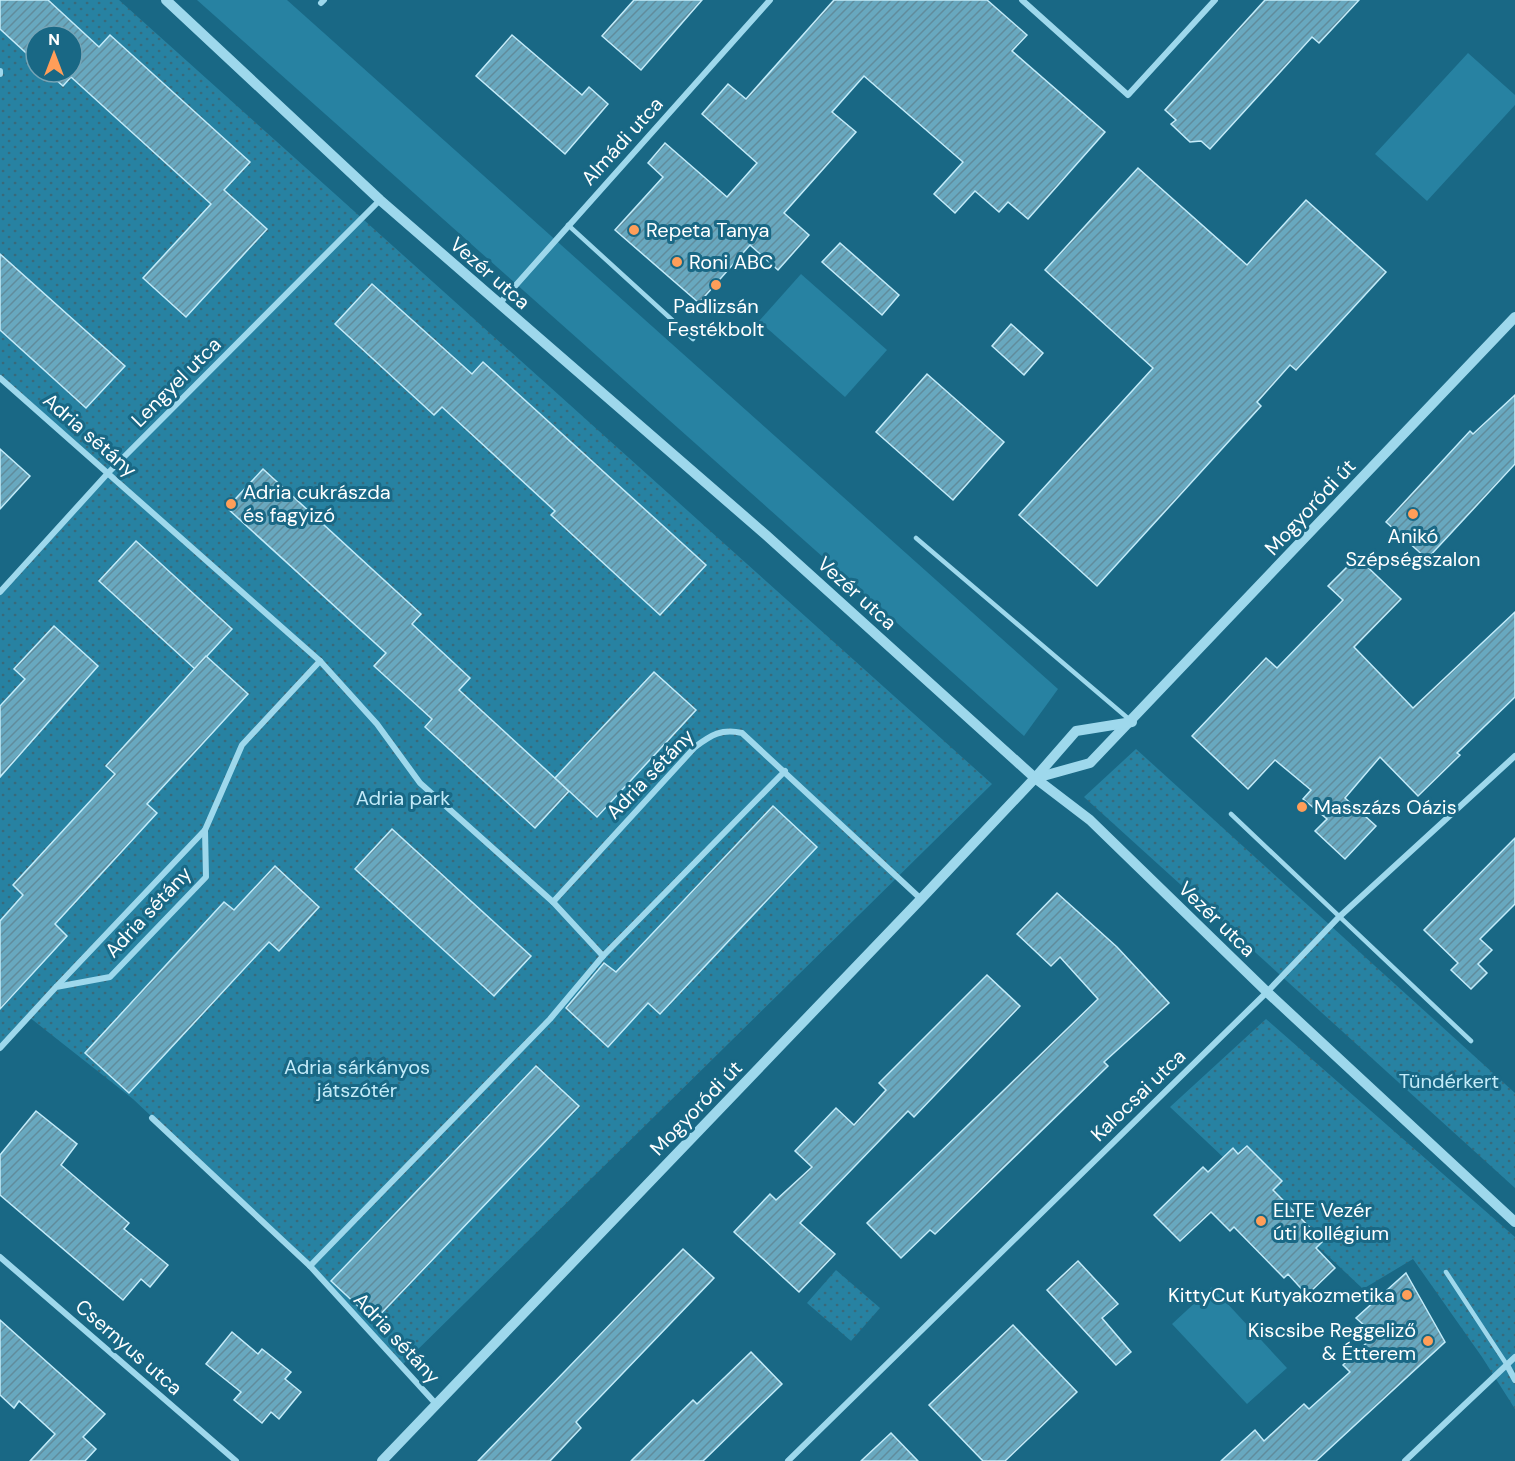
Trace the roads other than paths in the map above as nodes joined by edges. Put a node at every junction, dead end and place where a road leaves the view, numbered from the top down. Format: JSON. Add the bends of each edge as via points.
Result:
{"nodes":[{"id":1,"x":166,"y":0,"type":"edge"},
{"id":2,"x":770,"y":0,"type":"edge"},
{"id":3,"x":1022,"y":0,"type":"edge"},
{"id":4,"x":1215,"y":0,"type":"edge"},
{"id":5,"x":380,"y":200,"type":"junction"},
{"id":6,"x":568,"y":225,"type":"junction"},
{"id":7,"x":498,"y":305,"type":"junction"},
{"id":8,"x":1515,"y":317,"type":"edge"},
{"id":9,"x":693,"y":339,"type":"dead end"},
{"id":10,"x":0,"y":378,"type":"edge"},
{"id":11,"x":108,"y":473,"type":"junction"},
{"id":12,"x":916,"y":538,"type":"dead end"},
{"id":13,"x":0,"y":592,"type":"edge"},
{"id":14,"x":320,"y":661,"type":"junction"},
{"id":15,"x":1132,"y":722,"type":"junction"},
{"id":16,"x":1515,"y":756,"type":"edge"},
{"id":17,"x":785,"y":771,"type":"junction"},
{"id":18,"x":1035,"y":778,"type":"junction"},
{"id":19,"x":1231,"y":814,"type":"dead end"},
{"id":20,"x":205,"y":830,"type":"junction"},
{"id":21,"x":921,"y":899,"type":"junction"},
{"id":22,"x":553,"y":902,"type":"junction"},
{"id":23,"x":1338,"y":918,"type":"junction"},
{"id":24,"x":603,"y":956,"type":"junction"},
{"id":25,"x":56,"y":987,"type":"junction"},
{"id":26,"x":1267,"y":992,"type":"junction"},
{"id":27,"x":1471,"y":1041,"type":"dead end"},
{"id":28,"x":0,"y":1048,"type":"edge"},
{"id":29,"x":152,"y":1118,"type":"dead end"},
{"id":30,"x":1515,"y":1222,"type":"edge"},
{"id":31,"x":0,"y":1257,"type":"edge"},
{"id":32,"x":310,"y":1266,"type":"junction"},
{"id":33,"x":1446,"y":1272,"type":"dead end"},
{"id":34,"x":1515,"y":1357,"type":"edge"},
{"id":35,"x":1507,"y":1365,"type":"junction"},
{"id":36,"x":1515,"y":1380,"type":"edge"},
{"id":37,"x":436,"y":1404,"type":"junction"},
{"id":38,"x":236,"y":1461,"type":"edge"},
{"id":39,"x":382,"y":1461,"type":"edge"},
{"id":40,"x":788,"y":1461,"type":"edge"},
{"id":41,"x":1405,"y":1461,"type":"edge"}],
"edges":[{"from":1,"to":5,"type":"street","name":"Vezér utca"},
{"from":2,"to":6,"type":"street","name":"Almádi utca"},
{"from":3,"to":4,"type":"street","via":[[1128,95]]},
{"from":5,"to":7,"type":"street","name":"Vezér utca"},
{"from":5,"to":11,"type":"street","name":"Lengyel utca"},
{"from":6,"to":7,"type":"street","name":"Almádi utca"},
{"from":6,"to":9,"type":"lane"},
{"from":7,"to":18,"type":"street","name":"Vezér utca","via":[[775,543]]},
{"from":8,"to":15,"type":"street","name":"Mogyoródi út"},
{"from":10,"to":11,"type":"street","name":"Adria sétány"},
{"from":11,"to":13,"type":"street","name":"Lengyel utca"},
{"from":11,"to":14,"type":"street","name":"Adria sétány"},
{"from":12,"to":15,"type":"lane"},
{"from":14,"to":20,"type":"street","name":"Adria sétány","via":[[242,746]]},
{"from":14,"to":22,"type":"street","name":"Adria sétány","via":[[377,724],[420,783]]},
{"from":15,"to":18,"type":"street","name":"Mogyoródi út","via":[[1090,763]]},
{"from":15,"to":18,"type":"street","name":"Mogyoródi út","via":[[1076,731]]},
{"from":16,"to":23,"type":"street","name":"Kalocsai utca"},
{"from":17,"to":21,"type":"street","name":"Adria sétány"},
{"from":17,"to":22,"type":"street","name":"Adria sétány","via":[[742,733],[714,733],[695,747]]},
{"from":17,"to":24,"type":"street"},
{"from":18,"to":21,"type":"street","name":"Mogyoródi út"},
{"from":18,"to":26,"type":"street","name":"Vezér utca","via":[[1090,820]]},
{"from":19,"to":23,"type":"lane"},
{"from":20,"to":25,"type":"street"},
{"from":20,"to":25,"type":"street","name":"Adria sétány","via":[[206,877],[110,977]]},
{"from":21,"to":37,"type":"street","name":"Mogyoródi út"},
{"from":22,"to":24,"type":"street","name":"Adria sétány"},
{"from":23,"to":26,"type":"street","name":"Kalocsai utca"},
{"from":23,"to":27,"type":"lane"},
{"from":24,"to":32,"type":"street","via":[[550,1019]]},
{"from":25,"to":28,"type":"street"},
{"from":26,"to":30,"type":"street","name":"Vezér utca"},
{"from":26,"to":40,"type":"street","name":"Kalocsai utca"},
{"from":29,"to":32,"type":"street","name":"Adria sétány"},
{"from":31,"to":38,"type":"street","name":"Csernyus utca"},
{"from":32,"to":37,"type":"street","name":"Adria sétány"},
{"from":33,"to":35,"type":"lane"},
{"from":34,"to":35,"type":"street"},
{"from":35,"to":36,"type":"street"},
{"from":35,"to":41,"type":"street"},
{"from":37,"to":39,"type":"street","name":"Mogyoródi út"}]}
